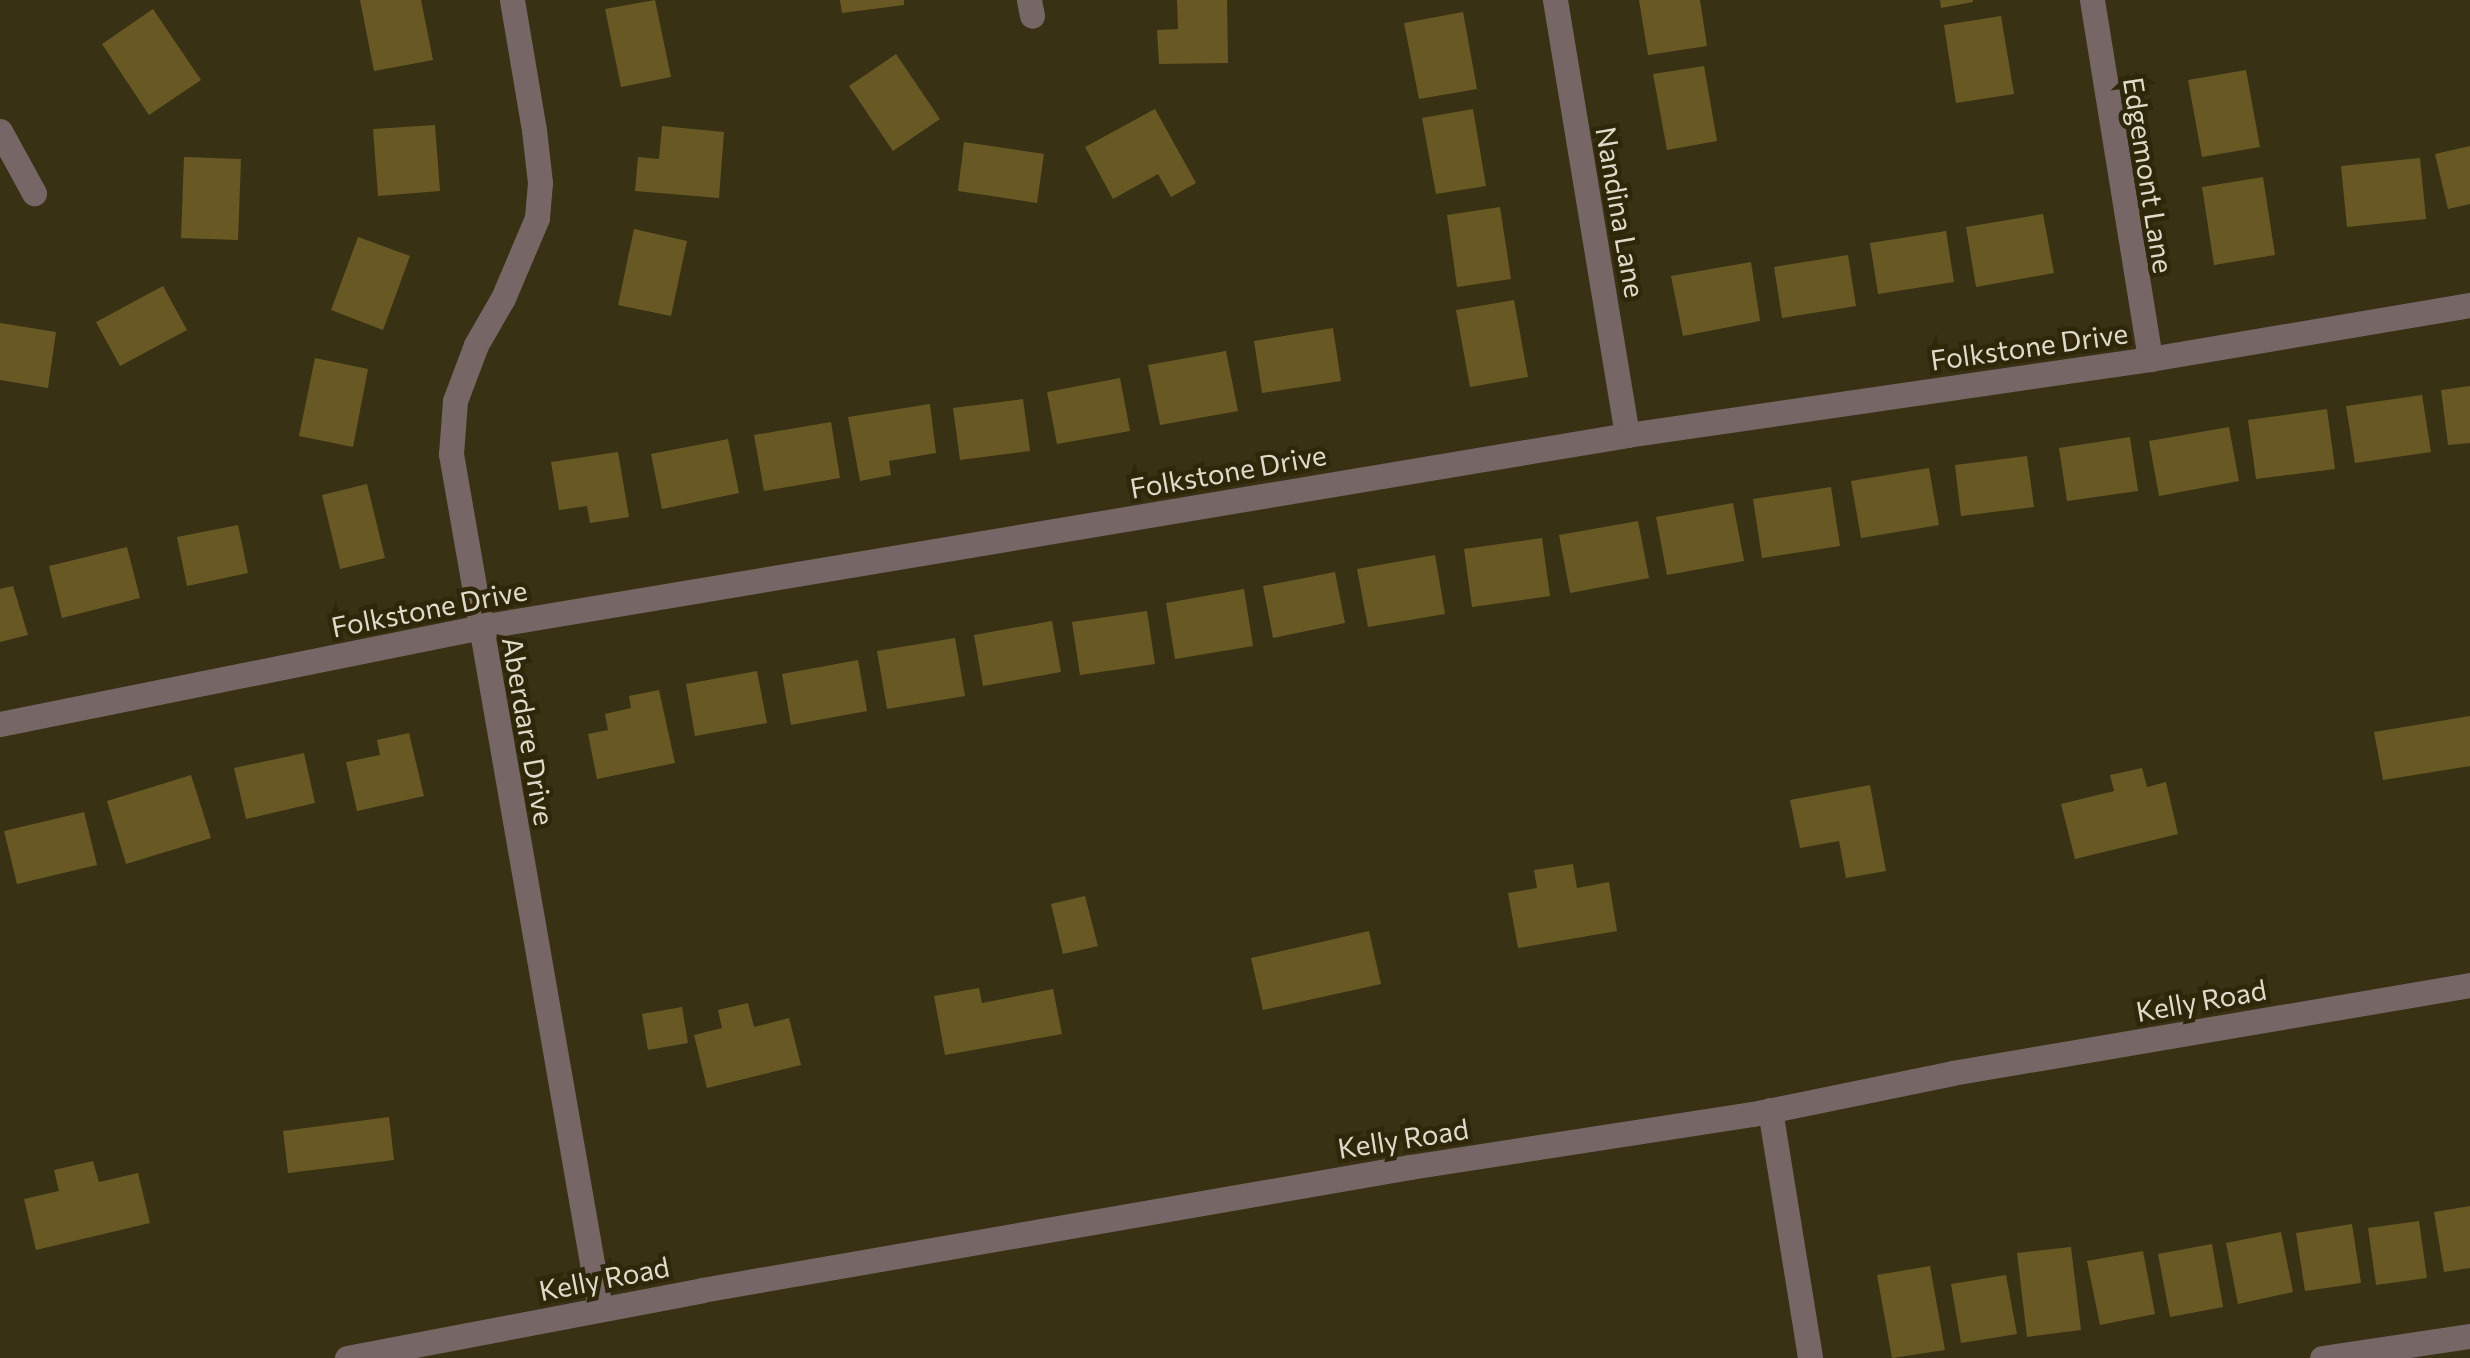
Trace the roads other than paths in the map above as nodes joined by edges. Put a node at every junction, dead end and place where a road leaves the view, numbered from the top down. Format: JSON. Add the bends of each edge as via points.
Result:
{"nodes":[{"id":1,"x":512,"y":0,"type":"edge"},
{"id":2,"x":1555,"y":0,"type":"edge"},
{"id":3,"x":2092,"y":0,"type":"edge"},
{"id":4,"x":0,"y":131,"type":"edge"},
{"id":5,"x":34,"y":193,"type":"dead end"},
{"id":6,"x":2470,"y":305,"type":"edge"},
{"id":7,"x":2150,"y":359,"type":"junction"},
{"id":8,"x":1627,"y":435,"type":"junction"},
{"id":9,"x":480,"y":627,"type":"junction"},
{"id":10,"x":0,"y":724,"type":"edge"},
{"id":11,"x":2470,"y":986,"type":"edge"},
{"id":12,"x":1770,"y":1110,"type":"junction"},
{"id":13,"x":600,"y":1308,"type":"junction"},
{"id":14,"x":2470,"y":1336,"type":"edge"},
{"id":15,"x":346,"y":1358,"type":"edge"},
{"id":16,"x":1810,"y":1358,"type":"edge"},
{"id":17,"x":2322,"y":1358,"type":"edge"}],
"edges":[{"from":1,"to":9,"type":"street","name":"Aberdare Drive","via":[[540,183],[536,218],[476,345],[456,401],[451,454]]},
{"from":2,"to":8,"type":"street","name":"Nandina Lane"},
{"from":3,"to":7,"type":"street","name":"Edgemont Lane"},
{"from":4,"to":5,"type":"street"},
{"from":6,"to":7,"type":"street","name":"Folkstone Drive"},
{"from":7,"to":8,"type":"street","name":"Folkstone Drive"},
{"from":8,"to":9,"type":"street","name":"Folkstone Drive"},
{"from":9,"to":10,"type":"street","name":"Folkstone Drive"},
{"from":9,"to":13,"type":"street","name":"Aberdare Drive"},
{"from":11,"to":12,"type":"street","name":"Kelly Road"},
{"from":12,"to":13,"type":"street","name":"Kelly Road"},
{"from":12,"to":16,"type":"street"},
{"from":13,"to":15,"type":"street","name":"Kelly Road"},
{"from":14,"to":17,"type":"street"}]}
